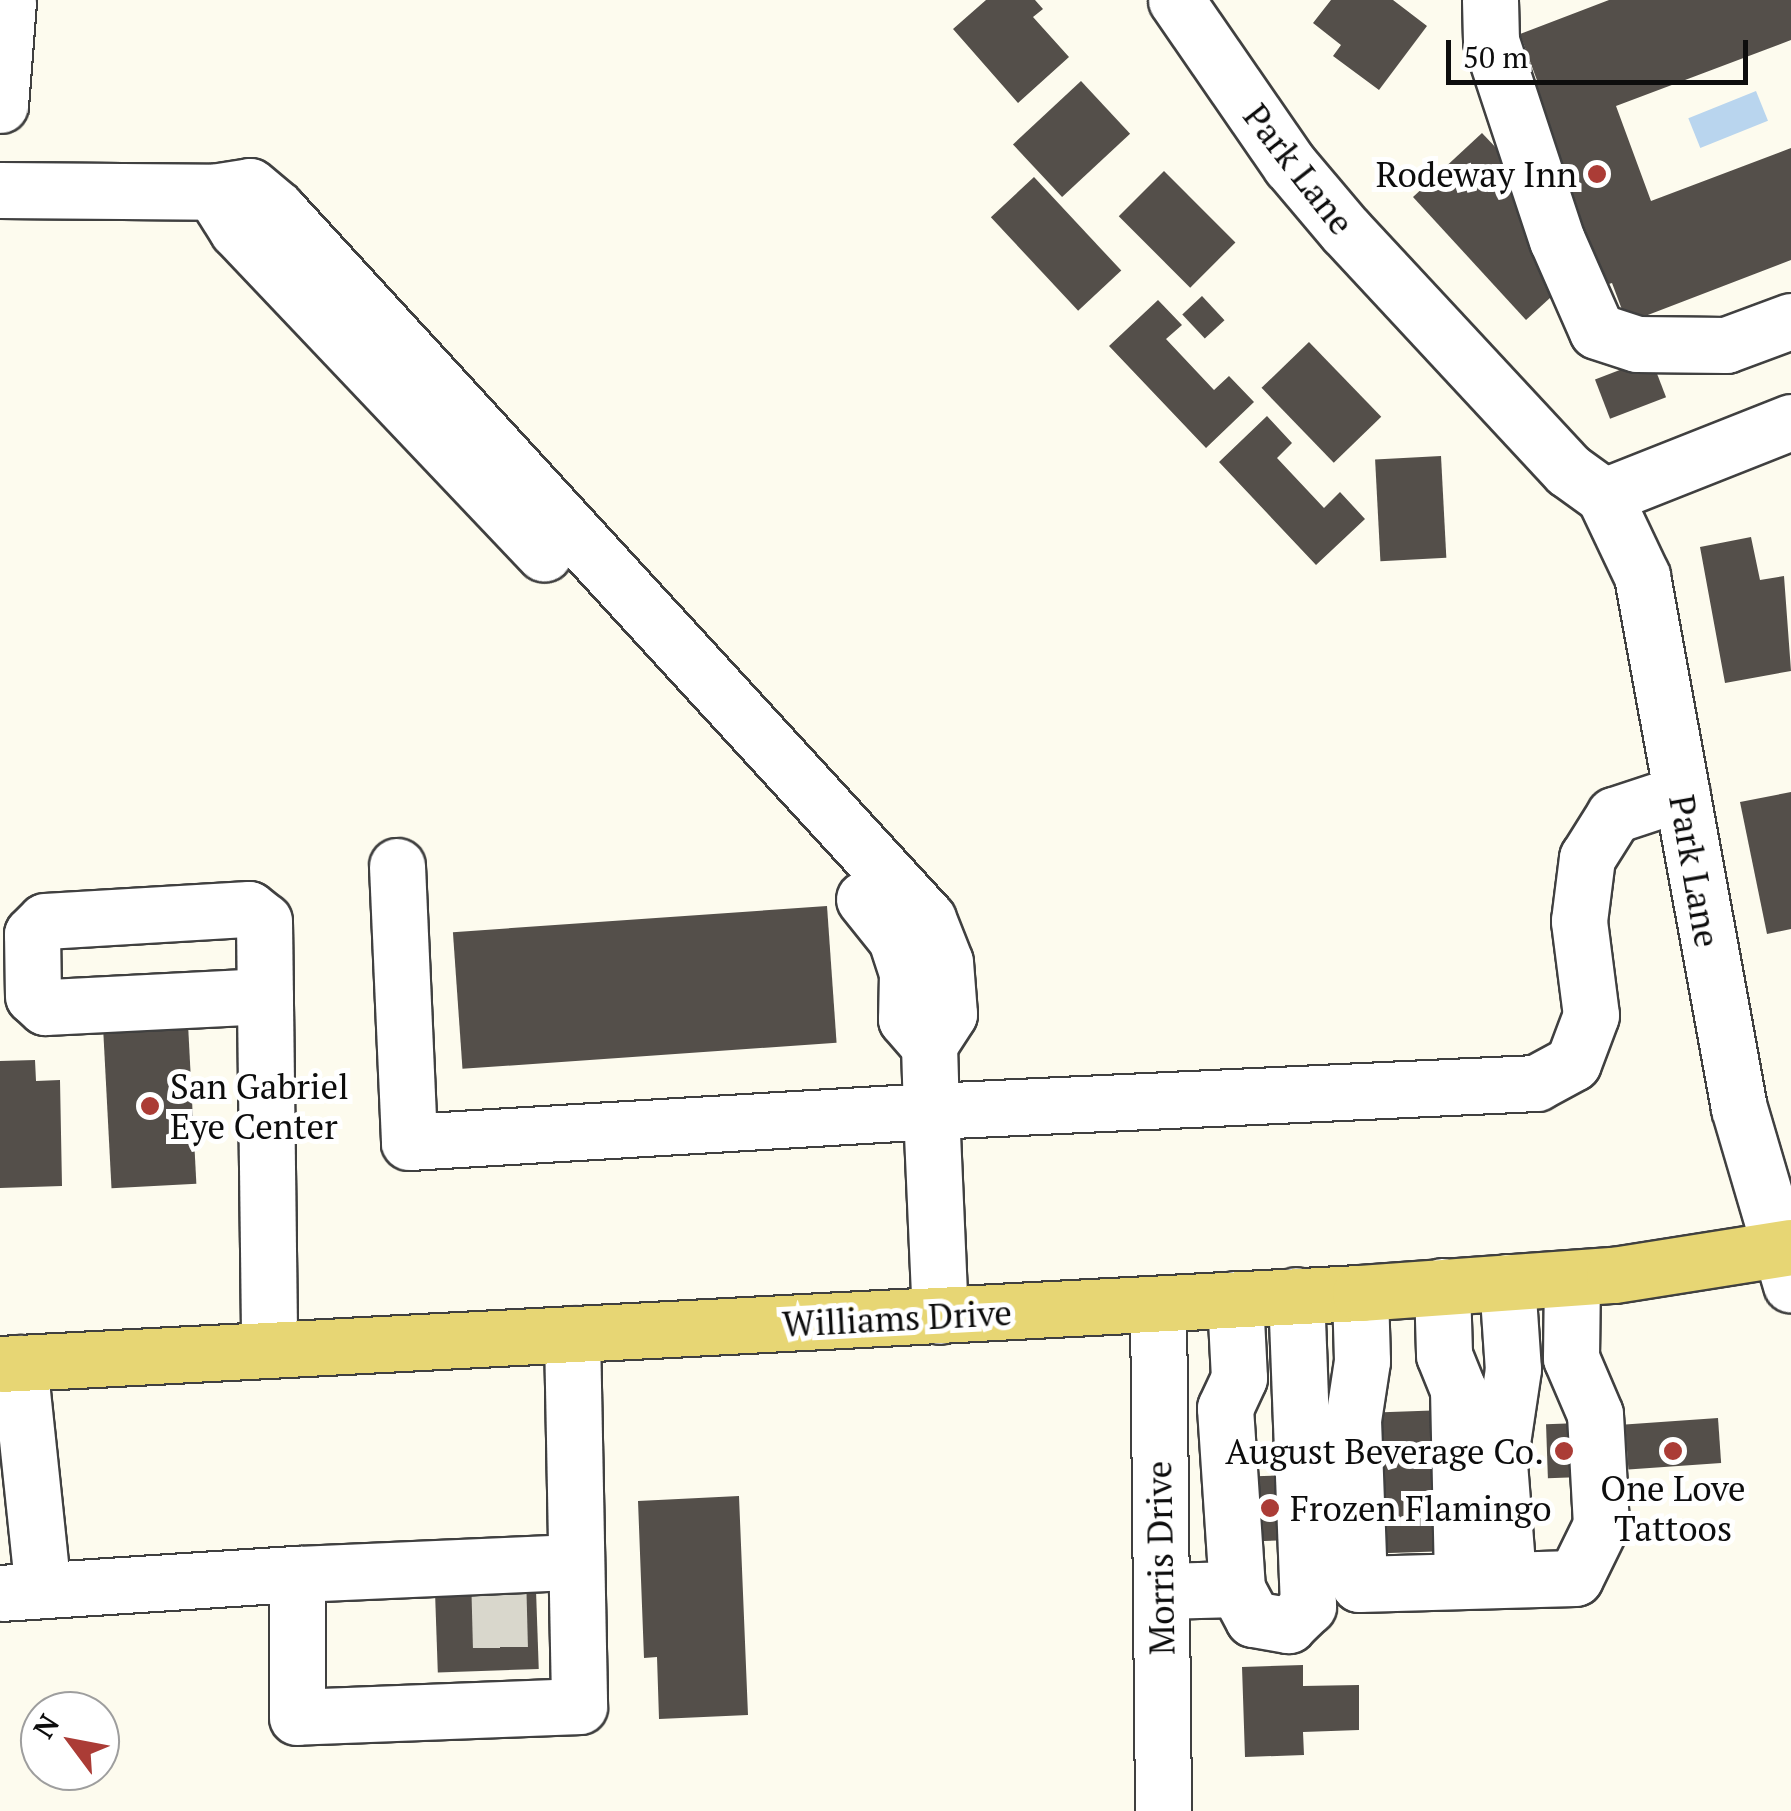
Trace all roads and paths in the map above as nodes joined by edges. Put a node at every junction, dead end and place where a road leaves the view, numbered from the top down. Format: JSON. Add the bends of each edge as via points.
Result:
{"nodes":[{"id":1,"x":8,"y":0,"type":"edge"},
{"id":2,"x":1176,"y":0,"type":"edge"},
{"id":3,"x":1490,"y":0,"type":"edge"},
{"id":4,"x":0,"y":105,"type":"edge"},
{"id":5,"x":0,"y":190,"type":"edge"},
{"id":6,"x":1791,"y":321,"type":"edge"},
{"id":7,"x":1788,"y":435,"type":"edge"},
{"id":8,"x":1604,"y":496,"type":"junction"},
{"id":9,"x":1681,"y":793,"type":"junction"},
{"id":10,"x":397,"y":866,"type":"dead end"},
{"id":11,"x":265,"y":996,"type":"dead end"},
{"id":12,"x":931,"y":1111,"type":"junction"},
{"id":13,"x":1788,"y":1260,"type":"edge"},
{"id":14,"x":1572,"y":1278,"type":"junction"},
{"id":15,"x":1507,"y":1282,"type":"junction"},
{"id":16,"x":1442,"y":1286,"type":"junction"},
{"id":17,"x":1360,"y":1294,"type":"junction"},
{"id":18,"x":1296,"y":1295,"type":"junction"},
{"id":19,"x":1234,"y":1299,"type":"junction"},
{"id":20,"x":1158,"y":1304,"type":"junction"},
{"id":21,"x":940,"y":1316,"type":"junction"},
{"id":22,"x":572,"y":1334,"type":"junction"},
{"id":23,"x":269,"y":1350,"type":"junction"},
{"id":24,"x":1444,"y":1355,"type":"junction"},
{"id":25,"x":1362,"y":1360,"type":"junction"},
{"id":26,"x":9,"y":1363,"type":"edge"},
{"id":27,"x":576,"y":1562,"type":"junction"},
{"id":28,"x":297,"y":1574,"type":"junction"},
{"id":29,"x":1485,"y":1580,"type":"junction"},
{"id":30,"x":1237,"y":1590,"type":"junction"},
{"id":31,"x":1160,"y":1591,"type":"junction"},
{"id":32,"x":22,"y":1592,"type":"edge"},
{"id":33,"x":1163,"y":1811,"type":"edge"}],
"edges":[{"from":1,"to":4,"type":"street"},
{"from":2,"to":8,"type":"street","name":"Park Lane","via":[[1290,165],[1345,230],[1568,470]]},
{"from":3,"to":6,"type":"street","via":[[1491,41],[1557,240],[1597,331],[1637,344],[1726,345]]},
{"from":5,"to":12,"type":"street","via":[[213,192],[250,186],[264,198],[449,424],[855,863],[928,918],[945,962],[949,1014],[929,1045]]},
{"from":7,"to":8,"type":"street"},
{"from":8,"to":9,"type":"street","name":"Park Lane","via":[[1642,576]]},
{"from":9,"to":12,"type":"street","via":[[1614,816],[1587,858],[1580,921],[1591,1015],[1573,1063],[1536,1082]]},
{"from":9,"to":13,"type":"street","name":"Park Lane","via":[[1739,1108]]},
{"from":10,"to":12,"type":"street","via":[[409,1142]]},
{"from":11,"to":23,"type":"street"},
{"from":12,"to":21,"type":"street"},
{"from":13,"to":14,"type":"main road","name":"Williams Drive"},
{"from":14,"to":15,"type":"main road","name":"Williams Drive"},
{"from":14,"to":29,"type":"street","via":[[1571,1358],[1595,1414],[1601,1525],[1575,1578]]},
{"from":15,"to":16,"type":"main road","name":"Williams Drive"},
{"from":15,"to":29,"type":"street","via":[[1513,1369]]},
{"from":16,"to":17,"type":"main road","name":"Williams Drive"},
{"from":16,"to":24,"type":"street"},
{"from":17,"to":18,"type":"main road","name":"Williams Drive"},
{"from":17,"to":25,"type":"street"},
{"from":18,"to":19,"type":"main road","name":"Williams Drive"},
{"from":18,"to":30,"type":"street","via":[[1308,1606],[1288,1626],[1253,1619]]},
{"from":19,"to":20,"type":"main road","name":"Williams Drive"},
{"from":19,"to":30,"type":"street","via":[[1239,1378],[1225,1408]]},
{"from":20,"to":21,"type":"main road","name":"Williams Drive"},
{"from":20,"to":31,"type":"street","name":"Morris Drive"},
{"from":21,"to":22,"type":"main road","name":"Williams Drive"},
{"from":22,"to":23,"type":"main road","name":"Williams Drive"},
{"from":22,"to":27,"type":"street"},
{"from":23,"to":26,"type":"main road","name":"Williams Drive"},
{"from":24,"to":25,"type":"street"},
{"from":24,"to":29,"type":"street","via":[[1458,1389]]},
{"from":25,"to":29,"type":"street","via":[[1353,1420],[1359,1584]]},
{"from":26,"to":32,"type":"street"},
{"from":27,"to":28,"type":"street","via":[[499,1579]]},
{"from":27,"to":28,"type":"street","via":[[579,1706],[501,1690],[297,1718]]},
{"from":28,"to":32,"type":"street"},
{"from":30,"to":31,"type":"street"},
{"from":31,"to":33,"type":"street","name":"Morris Drive"}]}
